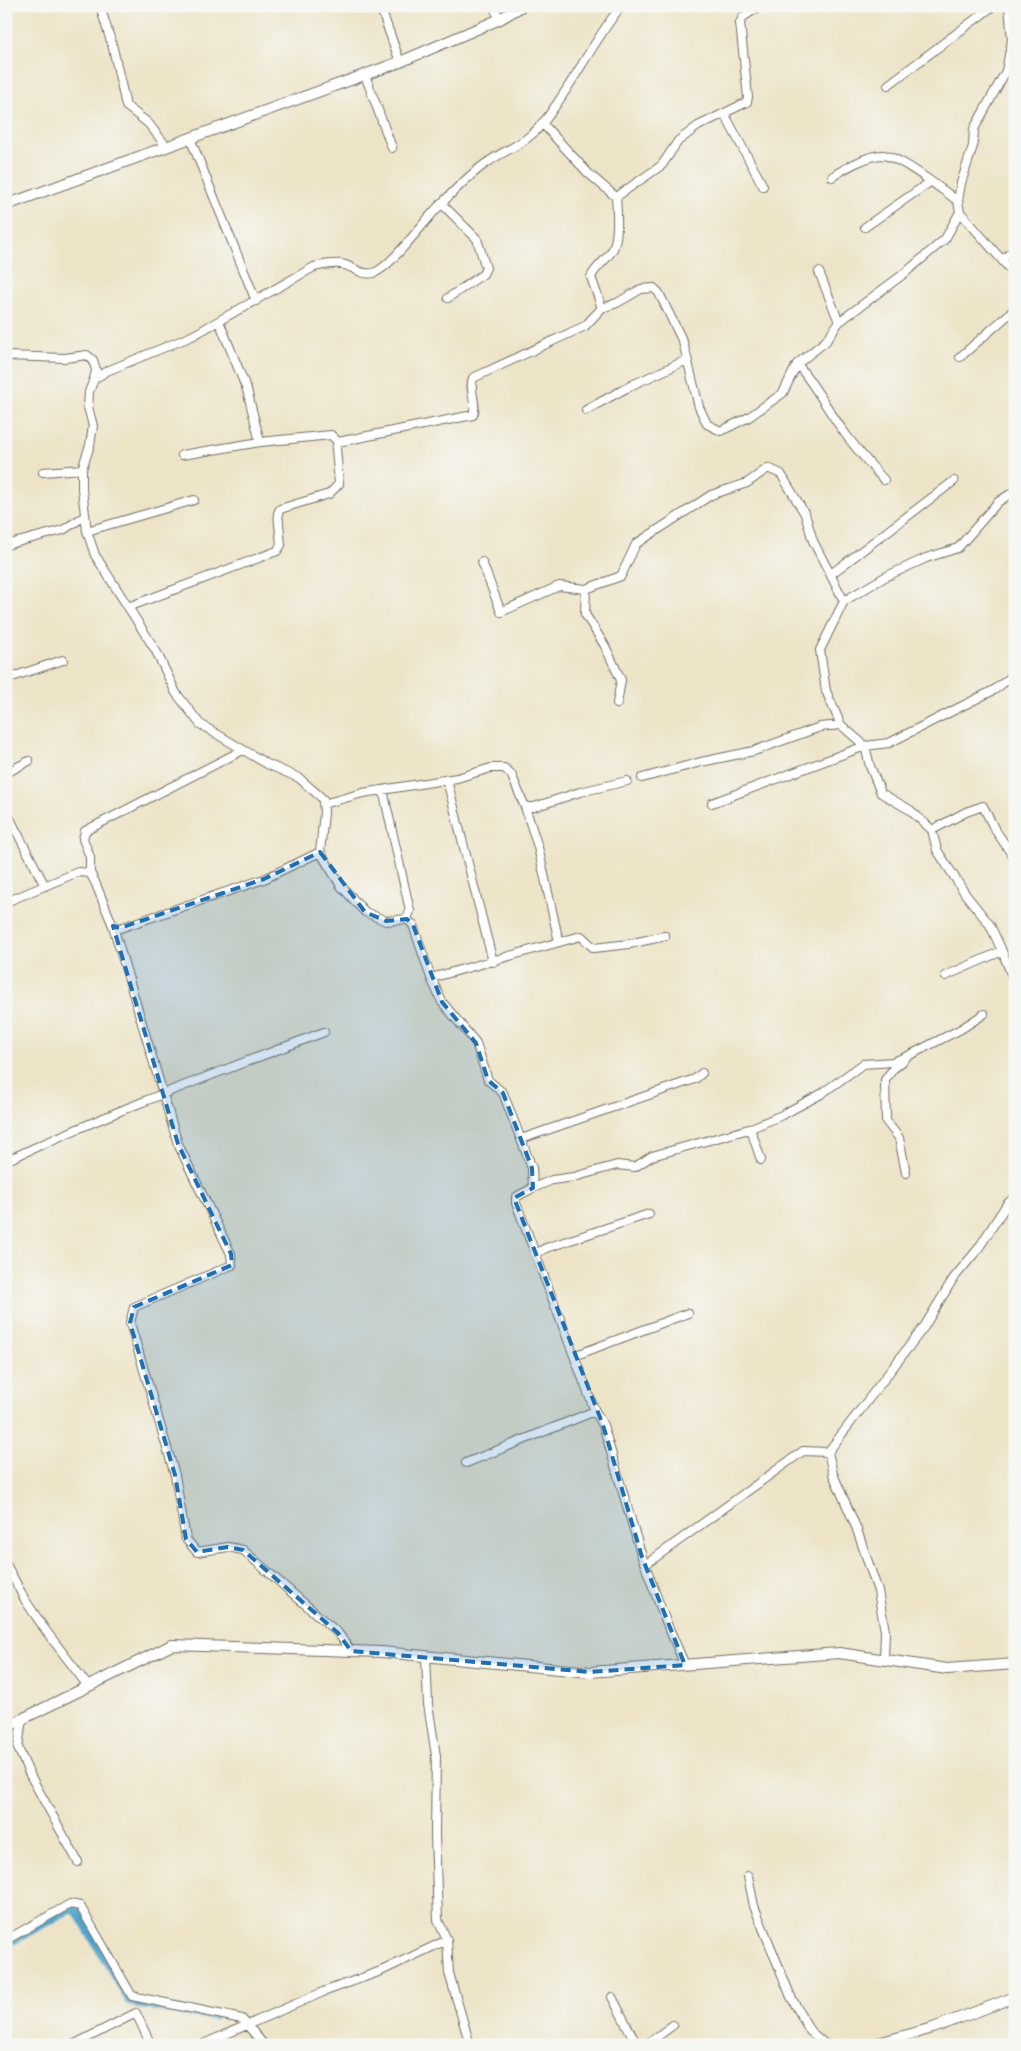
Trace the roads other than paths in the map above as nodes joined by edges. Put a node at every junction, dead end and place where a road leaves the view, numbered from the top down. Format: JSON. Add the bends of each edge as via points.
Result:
{"nodes":[{"id":1,"x":100,"y":6,"type":"edge"},
{"id":2,"x":380,"y":6,"type":"edge"},
{"id":3,"x":493,"y":6,"type":"edge"},
{"id":4,"x":522,"y":6,"type":"edge"},
{"id":5,"x":622,"y":6,"type":"edge"},
{"id":6,"x":760,"y":6,"type":"edge"},
{"id":7,"x":993,"y":6,"type":"edge"},
{"id":8,"x":1009,"y":6,"type":"edge"},
{"id":9,"x":500,"y":19,"type":"junction"},
{"id":10,"x":400,"y":62,"type":"junction"},
{"id":11,"x":364,"y":75,"type":"junction"},
{"id":12,"x":888,"y":85,"type":"dead end"},
{"id":13,"x":725,"y":114,"type":"junction"},
{"id":14,"x":542,"y":124,"type":"junction"},
{"id":15,"x":190,"y":138,"type":"junction"},
{"id":16,"x":167,"y":147,"type":"junction"},
{"id":17,"x":392,"y":148,"type":"dead end"},
{"id":18,"x":832,"y":176,"type":"dead end"},
{"id":19,"x":930,"y":182,"type":"junction"},
{"id":20,"x":763,"y":186,"type":"dead end"},
{"id":21,"x":616,"y":198,"type":"junction"},
{"id":22,"x":958,"y":201,"type":"junction"},
{"id":23,"x":441,"y":203,"type":"junction"},
{"id":24,"x":6,"y":205,"type":"edge"},
{"id":25,"x":960,"y":212,"type":"junction"},
{"id":26,"x":865,"y":227,"type":"dead end"},
{"id":27,"x":1015,"y":249,"type":"edge"},
{"id":28,"x":1002,"y":260,"type":"junction"},
{"id":29,"x":819,"y":272,"type":"dead end"},
{"id":30,"x":1015,"y":275,"type":"edge"},
{"id":31,"x":448,"y":298,"type":"dead end"},
{"id":32,"x":256,"y":301,"type":"junction"},
{"id":33,"x":602,"y":308,"type":"junction"},
{"id":34,"x":1015,"y":309,"type":"edge"},
{"id":35,"x":219,"y":321,"type":"junction"},
{"id":36,"x":839,"y":322,"type":"junction"},
{"id":37,"x":6,"y":356,"type":"edge"},
{"id":38,"x":960,"y":357,"type":"dead end"},
{"id":39,"x":687,"y":360,"type":"junction"},
{"id":40,"x":797,"y":364,"type":"junction"},
{"id":41,"x":94,"y":379,"type":"junction"},
{"id":42,"x":586,"y":410,"type":"dead end"},
{"id":43,"x":260,"y":442,"type":"junction"},
{"id":44,"x":338,"y":442,"type":"junction"},
{"id":45,"x":182,"y":455,"type":"dead end"},
{"id":46,"x":82,"y":469,"type":"junction"},
{"id":47,"x":43,"y":472,"type":"dead end"},
{"id":48,"x":884,"y":480,"type":"dead end"},
{"id":49,"x":954,"y":481,"type":"dead end"},
{"id":50,"x":1015,"y":491,"type":"edge"},
{"id":51,"x":194,"y":500,"type":"dead end"},
{"id":52,"x":85,"y":516,"type":"junction"},
{"id":53,"x":88,"y":531,"type":"junction"},
{"id":54,"x":6,"y":545,"type":"edge"},
{"id":55,"x":482,"y":562,"type":"dead end"},
{"id":56,"x":831,"y":574,"type":"junction"},
{"id":57,"x":586,"y":589,"type":"junction"},
{"id":58,"x":844,"y":601,"type":"junction"},
{"id":59,"x":128,"y":607,"type":"junction"},
{"id":60,"x":63,"y":660,"type":"dead end"},
{"id":61,"x":1015,"y":674,"type":"edge"},
{"id":62,"x":6,"y":679,"type":"edge"},
{"id":63,"x":617,"y":704,"type":"dead end"},
{"id":64,"x":841,"y":725,"type":"junction"},
{"id":65,"x":865,"y":746,"type":"junction"},
{"id":66,"x":243,"y":750,"type":"junction"},
{"id":67,"x":29,"y":761,"type":"dead end"},
{"id":68,"x":6,"y":773,"type":"edge"},
{"id":69,"x":642,"y":778,"type":"dead end"},
{"id":70,"x":447,"y":780,"type":"junction"},
{"id":71,"x":627,"y":781,"type":"dead end"},
{"id":72,"x":383,"y":790,"type":"junction"},
{"id":73,"x":712,"y":803,"type":"dead end"},
{"id":74,"x":323,"y":804,"type":"junction"},
{"id":75,"x":525,"y":807,"type":"junction"},
{"id":76,"x":6,"y":811,"type":"edge"},
{"id":77,"x":932,"y":830,"type":"junction"},
{"id":78,"x":320,"y":852,"type":"junction"},
{"id":79,"x":1015,"y":859,"type":"edge"},
{"id":80,"x":90,"y":874,"type":"junction"},
{"id":81,"x":45,"y":886,"type":"junction"},
{"id":82,"x":6,"y":902,"type":"edge"},
{"id":83,"x":407,"y":919,"type":"junction"},
{"id":84,"x":113,"y":926,"type":"junction"},
{"id":85,"x":665,"y":936,"type":"dead end"},
{"id":86,"x":559,"y":942,"type":"junction"},
{"id":87,"x":1002,"y":951,"type":"junction"},
{"id":88,"x":493,"y":962,"type":"junction"},
{"id":89,"x":945,"y":976,"type":"dead end"},
{"id":90,"x":431,"y":978,"type":"junction"},
{"id":91,"x":1015,"y":983,"type":"edge"},
{"id":92,"x":984,"y":1014,"type":"dead end"},
{"id":93,"x":324,"y":1032,"type":"dead end"},
{"id":94,"x":908,"y":1056,"type":"junction"},
{"id":95,"x":702,"y":1073,"type":"dead end"},
{"id":96,"x":164,"y":1094,"type":"junction"},
{"id":97,"x":749,"y":1129,"type":"junction"},
{"id":98,"x":521,"y":1139,"type":"junction"},
{"id":99,"x":760,"y":1160,"type":"dead end"},
{"id":100,"x":6,"y":1161,"type":"edge"},
{"id":101,"x":906,"y":1173,"type":"dead end"},
{"id":102,"x":532,"y":1188,"type":"junction"},
{"id":103,"x":1015,"y":1197,"type":"edge"},
{"id":104,"x":649,"y":1214,"type":"dead end"},
{"id":105,"x":535,"y":1254,"type":"junction"},
{"id":106,"x":688,"y":1313,"type":"dead end"},
{"id":107,"x":574,"y":1356,"type":"junction"},
{"id":108,"x":595,"y":1411,"type":"junction"},
{"id":109,"x":828,"y":1452,"type":"junction"},
{"id":110,"x":466,"y":1463,"type":"dead end"},
{"id":111,"x":6,"y":1564,"type":"edge"},
{"id":112,"x":645,"y":1565,"type":"junction"},
{"id":113,"x":351,"y":1651,"type":"junction"},
{"id":114,"x":426,"y":1656,"type":"junction"},
{"id":115,"x":884,"y":1659,"type":"junction"},
{"id":116,"x":1015,"y":1664,"type":"edge"},
{"id":117,"x":685,"y":1665,"type":"junction"},
{"id":118,"x":88,"y":1686,"type":"junction"},
{"id":119,"x":22,"y":1719,"type":"junction"},
{"id":120,"x":6,"y":1727,"type":"edge"},
{"id":121,"x":78,"y":1862,"type":"dead end"},
{"id":122,"x":748,"y":1876,"type":"dead end"},
{"id":123,"x":6,"y":1940,"type":"edge"},
{"id":124,"x":447,"y":1940,"type":"junction"},
{"id":125,"x":612,"y":1997,"type":"dead end"},
{"id":126,"x":1015,"y":1997,"type":"edge"},
{"id":127,"x":247,"y":2025,"type":"junction"},
{"id":128,"x":673,"y":2025,"type":"dead end"},
{"id":129,"x":73,"y":2045,"type":"edge"},
{"id":130,"x":151,"y":2045,"type":"edge"},
{"id":131,"x":201,"y":2045,"type":"edge"},
{"id":132,"x":264,"y":2045,"type":"edge"},
{"id":133,"x":470,"y":2045,"type":"edge"},
{"id":134,"x":637,"y":2045,"type":"edge"},
{"id":135,"x":646,"y":2045,"type":"edge"},
{"id":136,"x":826,"y":2045,"type":"edge"},
{"id":137,"x":872,"y":2045,"type":"edge"}],
"edges":[{"from":1,"to":16,"type":"street","via":[[126,106],[148,123]]},
{"from":2,"to":10,"type":"street"},
{"from":3,"to":9,"type":"street"},
{"from":4,"to":9,"type":"street"},
{"from":5,"to":14,"type":"street","via":[[603,28]]},
{"from":6,"to":13,"type":"street","via":[[743,17],[740,23],[748,97],[746,102]]},
{"from":7,"to":12,"type":"street"},
{"from":8,"to":22,"type":"street","via":[[1012,40],[1006,71],[974,129],[973,146]]},
{"from":9,"to":10,"type":"street"},
{"from":10,"to":11,"type":"street"},
{"from":11,"to":15,"type":"street"},
{"from":11,"to":17,"type":"street"},
{"from":13,"to":20,"type":"street"},
{"from":13,"to":21,"type":"street","via":[[698,126],[678,141],[662,165]]},
{"from":14,"to":21,"type":"street"},
{"from":14,"to":23,"type":"street","via":[[524,142],[487,162]]},
{"from":15,"to":16,"type":"street"},
{"from":15,"to":32,"type":"street"},
{"from":16,"to":24,"type":"street"},
{"from":18,"to":19,"type":"street","via":[[847,166],[880,155],[894,158]]},
{"from":19,"to":22,"type":"street"},
{"from":19,"to":26,"type":"street"},
{"from":21,"to":33,"type":"street","via":[[616,237],[612,250],[591,277]]},
{"from":22,"to":25,"type":"street"},
{"from":23,"to":31,"type":"street","via":[[477,239],[486,268],[483,274]]},
{"from":23,"to":32,"type":"street","via":[[386,265],[373,273],[343,264],[314,267]]},
{"from":25,"to":28,"type":"street"},
{"from":25,"to":36,"type":"street","via":[[945,239]]},
{"from":27,"to":28,"type":"street"},
{"from":28,"to":30,"type":"street"},
{"from":29,"to":36,"type":"street"},
{"from":32,"to":35,"type":"street"},
{"from":33,"to":39,"type":"street","via":[[641,289],[654,288],[683,342]]},
{"from":33,"to":44,"type":"street","via":[[585,326],[473,378],[470,385],[473,415]]},
{"from":34,"to":38,"type":"street"},
{"from":35,"to":41,"type":"street"},
{"from":35,"to":43,"type":"street","via":[[247,390]]},
{"from":36,"to":40,"type":"street","via":[[826,341]]},
{"from":37,"to":41,"type":"street","via":[[64,358],[87,355],[93,360],[96,370]]},
{"from":39,"to":40,"type":"street","via":[[703,416],[707,424],[721,430],[749,417],[783,393]]},
{"from":39,"to":42,"type":"street"},
{"from":40,"to":48,"type":"street","via":[[843,431]]},
{"from":41,"to":46,"type":"street","via":[[88,406],[93,426]]},
{"from":43,"to":44,"type":"street","via":[[331,435]]},
{"from":43,"to":45,"type":"street"},
{"from":44,"to":59,"type":"street","via":[[338,484],[329,494],[280,509],[281,545],[277,552]]},
{"from":46,"to":47,"type":"street"},
{"from":46,"to":52,"type":"street"},
{"from":49,"to":56,"type":"street"},
{"from":50,"to":58,"type":"street","via":[[998,502],[958,548],[926,558],[885,577]]},
{"from":51,"to":53,"type":"street"},
{"from":52,"to":53,"type":"street"},
{"from":52,"to":54,"type":"street","via":[[63,530]]},
{"from":53,"to":59,"type":"street","via":[[95,555]]},
{"from":55,"to":57,"type":"street","via":[[501,612],[559,586]]},
{"from":56,"to":57,"type":"street","via":[[813,541],[805,514],[781,474],[768,468],[747,483],[711,495],[636,544],[621,576]]},
{"from":56,"to":58,"type":"street"},
{"from":57,"to":63,"type":"street","via":[[584,614],[605,646],[621,680]]},
{"from":58,"to":64,"type":"street","via":[[820,650],[826,690]]},
{"from":59,"to":66,"type":"street","via":[[156,651],[176,693],[200,724]]},
{"from":60,"to":62,"type":"street"},
{"from":61,"to":65,"type":"street","via":[[994,690],[889,743]]},
{"from":64,"to":65,"type":"street"},
{"from":64,"to":69,"type":"street","via":[[820,727],[754,751]]},
{"from":65,"to":73,"type":"street"},
{"from":65,"to":77,"type":"street","via":[[881,793],[910,810]]},
{"from":66,"to":74,"type":"street","via":[[299,778],[323,799]]},
{"from":66,"to":80,"type":"street","via":[[85,831],[83,839],[90,857]]},
{"from":67,"to":68,"type":"street"},
{"from":70,"to":72,"type":"street"},
{"from":70,"to":75,"type":"street","via":[[491,768],[504,768],[511,774]]},
{"from":70,"to":88,"type":"street"},
{"from":71,"to":75,"type":"street"},
{"from":72,"to":74,"type":"street"},
{"from":72,"to":83,"type":"street","via":[[410,911]]},
{"from":74,"to":78,"type":"street"},
{"from":75,"to":86,"type":"street","via":[[538,847]]},
{"from":76,"to":81,"type":"street"},
{"from":77,"to":79,"type":"street","via":[[983,806]]},
{"from":77,"to":87,"type":"street","via":[[937,850],[990,925]]},
{"from":78,"to":83,"type":"street","via":[[341,886],[364,912],[386,921]]},
{"from":78,"to":84,"type":"street","via":[[264,879],[120,928]]},
{"from":80,"to":81,"type":"street","via":[[78,872]]},
{"from":80,"to":84,"type":"street"},
{"from":81,"to":82,"type":"street"},
{"from":83,"to":90,"type":"street","via":[[413,925]]},
{"from":84,"to":96,"type":"street"},
{"from":85,"to":86,"type":"street","via":[[594,948],[582,936]]},
{"from":86,"to":88,"type":"street"},
{"from":87,"to":89,"type":"street"},
{"from":87,"to":91,"type":"street"},
{"from":88,"to":90,"type":"street"},
{"from":90,"to":98,"type":"street","via":[[442,1002],[476,1043],[488,1080],[503,1093]]},
{"from":92,"to":94,"type":"street"},
{"from":93,"to":96,"type":"street"},
{"from":94,"to":97,"type":"street","via":[[893,1062],[863,1064],[821,1094]]},
{"from":94,"to":101,"type":"street","via":[[893,1068],[885,1080],[886,1121],[899,1138]]},
{"from":95,"to":98,"type":"street","via":[[695,1079]]},
{"from":96,"to":100,"type":"street"},
{"from":96,"to":113,"type":"street","via":[[178,1144],[231,1254],[232,1265],[134,1307],[130,1323],[175,1475],[186,1539],[197,1552],[228,1547],[242,1550],[338,1633]]},
{"from":97,"to":99,"type":"street"},
{"from":97,"to":102,"type":"street","via":[[661,1154],[635,1167],[617,1164]]},
{"from":98,"to":102,"type":"street","via":[[532,1168]]},
{"from":102,"to":105,"type":"street","via":[[516,1197],[516,1203]]},
{"from":103,"to":109,"type":"street","via":[[953,1278],[924,1327]]},
{"from":104,"to":105,"type":"street"},
{"from":105,"to":107,"type":"street"},
{"from":106,"to":107,"type":"street"},
{"from":107,"to":108,"type":"street"},
{"from":108,"to":110,"type":"street"},
{"from":108,"to":112,"type":"street","via":[[612,1452]]},
{"from":109,"to":112,"type":"street","via":[[803,1452]]},
{"from":109,"to":115,"type":"street","via":[[833,1474],[878,1591],[885,1631]]},
{"from":111,"to":118,"type":"street","via":[[46,1632]]},
{"from":112,"to":117,"type":"street"},
{"from":113,"to":114,"type":"street"},
{"from":113,"to":118,"type":"street","via":[[172,1645]]},
{"from":114,"to":117,"type":"street","via":[[590,1672]]},
{"from":114,"to":124,"type":"street","via":[[428,1704],[436,1756],[438,1920]]},
{"from":115,"to":116,"type":"street","via":[[947,1669]]},
{"from":115,"to":117,"type":"street","via":[[839,1653]]},
{"from":118,"to":119,"type":"street"},
{"from":119,"to":120,"type":"street"},
{"from":119,"to":121,"type":"street","via":[[18,1748]]},
{"from":122,"to":136,"type":"street","via":[[754,1906],[791,1997],[810,2030]]},
{"from":123,"to":127,"type":"street","via":[[70,1904],[80,1906],[132,1996],[242,2018]]},
{"from":124,"to":127,"type":"street","via":[[381,1971]]},
{"from":124,"to":133,"type":"street","via":[[449,1973]]},
{"from":125,"to":134,"type":"street"},
{"from":126,"to":137,"type":"street","via":[[933,2028]]},
{"from":127,"to":131,"type":"street"},
{"from":127,"to":132,"type":"street"},
{"from":128,"to":135,"type":"street"},
{"from":129,"to":130,"type":"street","via":[[136,2013]]}]}
